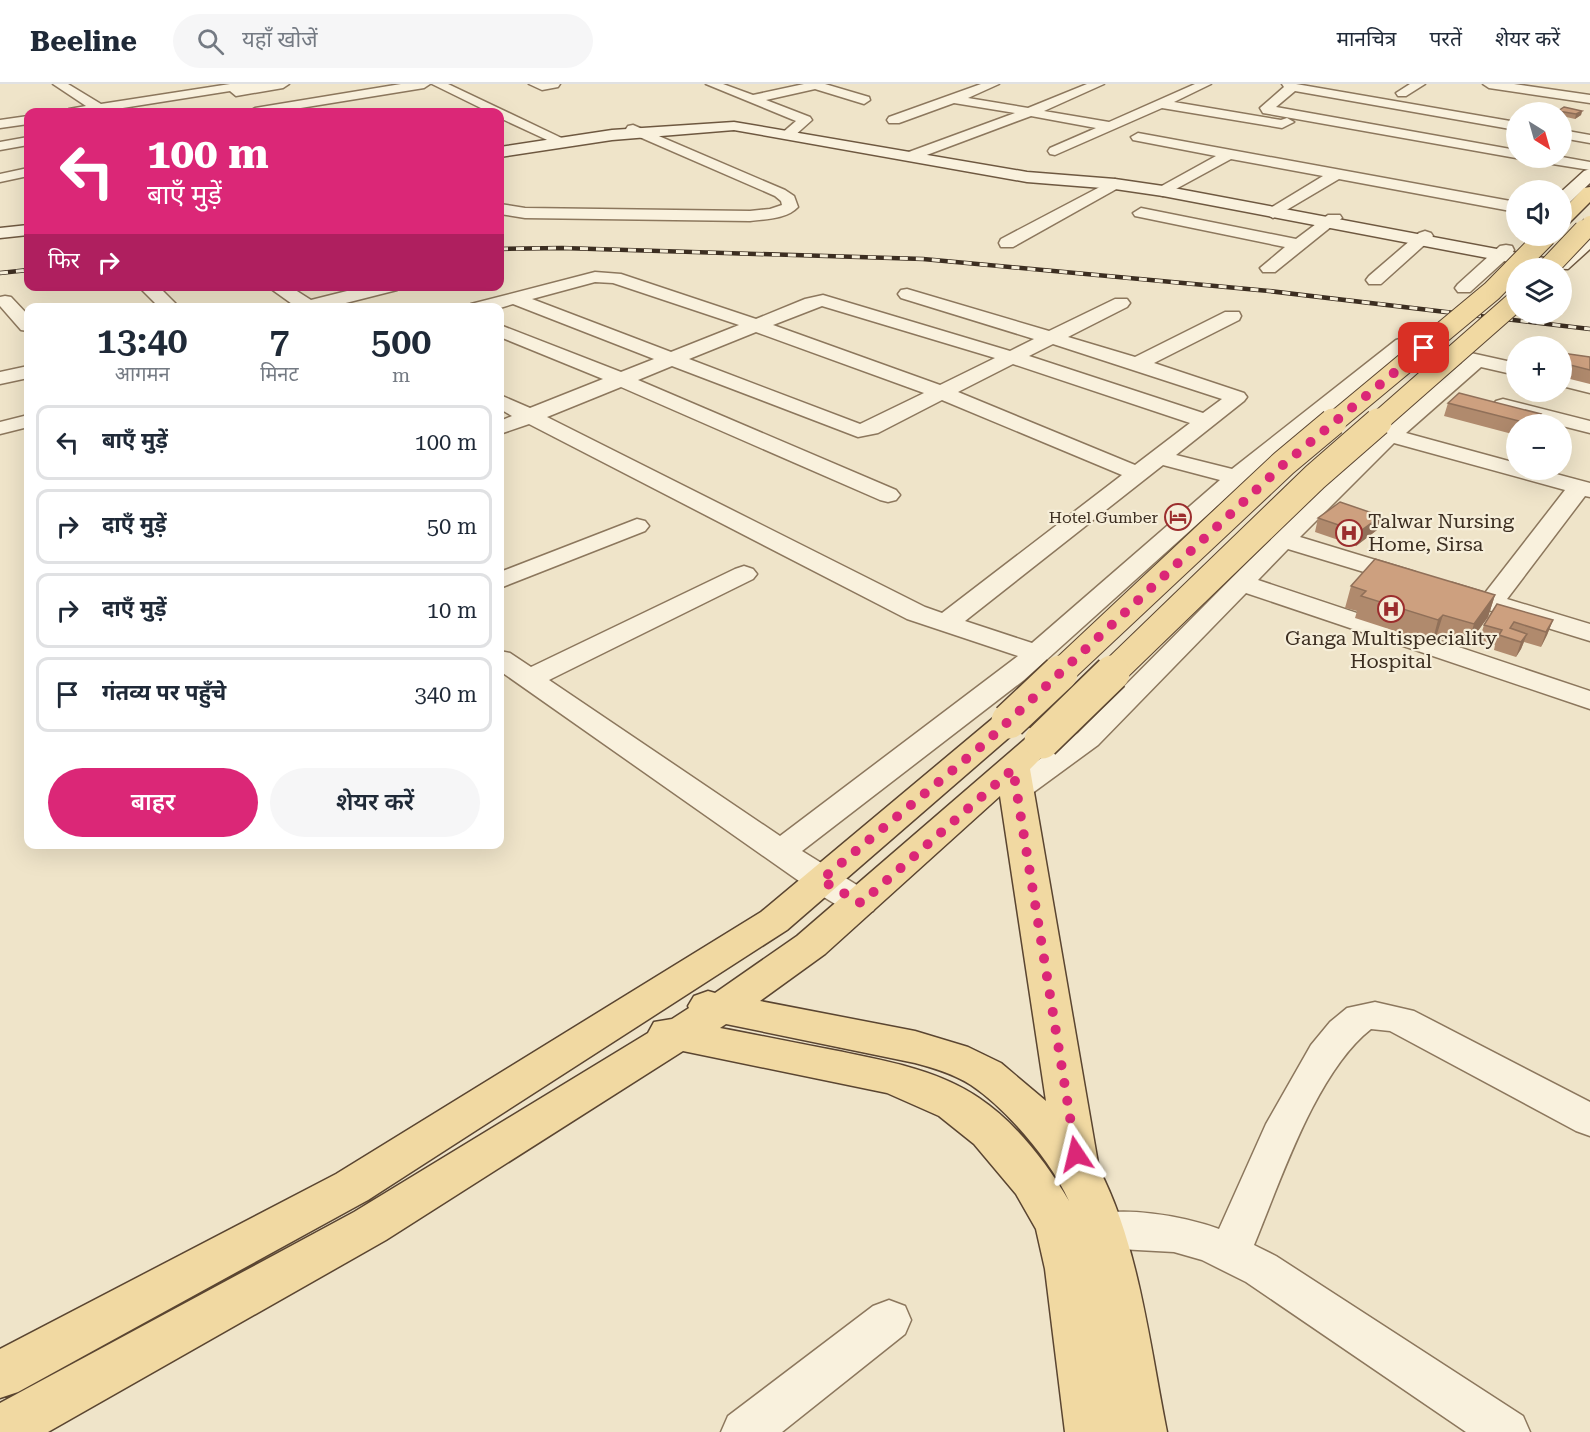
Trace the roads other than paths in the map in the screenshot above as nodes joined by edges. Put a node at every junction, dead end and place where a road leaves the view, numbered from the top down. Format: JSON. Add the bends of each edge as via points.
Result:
{"nodes":[{"id":1,"x":59,"y":84,"type":"edge"},
{"id":2,"x":254,"y":84,"type":"edge"},
{"id":3,"x":283,"y":84,"type":"edge"},
{"id":4,"x":424,"y":84,"type":"edge"},
{"id":5,"x":438,"y":84,"type":"edge"},
{"id":6,"x":461,"y":84,"type":"edge"},
{"id":7,"x":535,"y":84,"type":"edge"},
{"id":8,"x":554,"y":84,"type":"edge"},
{"id":9,"x":712,"y":84,"type":"edge"},
{"id":10,"x":993,"y":84,"type":"edge"},
{"id":11,"x":1098,"y":84,"type":"edge"},
{"id":12,"x":1205,"y":84,"type":"edge"},
{"id":13,"x":1419,"y":84,"type":"edge"},
{"id":14,"x":1489,"y":84,"type":"edge"},
{"id":15,"x":814,"y":85,"type":"edge"},
{"id":16,"x":1290,"y":86,"type":"edge"},
{"id":17,"x":46,"y":89,"type":"dead end"},
{"id":18,"x":152,"y":89,"type":"dead end"},
{"id":19,"x":99,"y":91,"type":"dead end"},
{"id":20,"x":1402,"y":93,"type":"dead end"},
{"id":21,"x":863,"y":94,"type":"dead end"},
{"id":22,"x":77,"y":95,"type":"junction"},
{"id":23,"x":211,"y":96,"type":"junction"},
{"id":24,"x":166,"y":98,"type":"junction"},
{"id":25,"x":754,"y":99,"type":"junction"},
{"id":26,"x":954,"y":99,"type":"junction"},
{"id":27,"x":1590,"y":99,"type":"edge"},
{"id":28,"x":319,"y":102,"type":"junction"},
{"id":29,"x":1160,"y":104,"type":"junction"},
{"id":30,"x":73,"y":108,"type":"edge"},
{"id":31,"x":99,"y":108,"type":"edge"},
{"id":32,"x":118,"y":108,"type":"edge"},
{"id":33,"x":125,"y":108,"type":"edge"},
{"id":34,"x":239,"y":108,"type":"edge"},
{"id":35,"x":281,"y":108,"type":"edge"},
{"id":36,"x":333,"y":108,"type":"edge"},
{"id":37,"x":494,"y":108,"type":"edge"},
{"id":38,"x":1197,"y":110,"type":"junction"},
{"id":39,"x":504,"y":112,"type":"edge"},
{"id":40,"x":1030,"y":112,"type":"junction"},
{"id":41,"x":1300,"y":116,"type":"junction"},
{"id":42,"x":1177,"y":119,"type":"dead end"},
{"id":43,"x":894,"y":120,"type":"dead end"},
{"id":44,"x":24,"y":121,"type":"edge"},
{"id":45,"x":0,"y":124,"type":"edge"},
{"id":46,"x":1282,"y":124,"type":"junction"},
{"id":47,"x":1506,"y":124,"type":"edge"},
{"id":48,"x":24,"y":126,"type":"edge"},
{"id":49,"x":1158,"y":128,"type":"dead end"},
{"id":50,"x":0,"y":129,"type":"edge"},
{"id":51,"x":637,"y":131,"type":"junction"},
{"id":52,"x":792,"y":131,"type":"junction"},
{"id":53,"x":1109,"y":133,"type":"junction"},
{"id":54,"x":1257,"y":136,"type":"dead end"},
{"id":55,"x":1572,"y":136,"type":"edge"},
{"id":56,"x":567,"y":139,"type":"junction"},
{"id":57,"x":1590,"y":139,"type":"edge"},
{"id":58,"x":24,"y":142,"type":"edge"},
{"id":59,"x":0,"y":146,"type":"edge"},
{"id":60,"x":504,"y":147,"type":"edge"},
{"id":61,"x":1055,"y":151,"type":"dead end"},
{"id":62,"x":504,"y":152,"type":"edge"},
{"id":63,"x":1506,"y":152,"type":"edge"},
{"id":64,"x":915,"y":154,"type":"junction"},
{"id":65,"x":1229,"y":154,"type":"junction"},
{"id":66,"x":1572,"y":163,"type":"edge"},
{"id":67,"x":1590,"y":166,"type":"edge"},
{"id":68,"x":24,"y":173,"type":"edge"},
{"id":69,"x":1336,"y":174,"type":"junction"},
{"id":70,"x":1590,"y":174,"type":"edge"},
{"id":71,"x":1,"y":177,"type":"edge"},
{"id":72,"x":1115,"y":184,"type":"junction"},
{"id":73,"x":1166,"y":189,"type":"junction"},
{"id":74,"x":1572,"y":191,"type":"edge"},
{"id":75,"x":1590,"y":192,"type":"edge"},
{"id":76,"x":1506,"y":205,"type":"edge"},
{"id":77,"x":504,"y":210,"type":"edge"},
{"id":78,"x":1276,"y":210,"type":"junction"},
{"id":79,"x":1572,"y":210,"type":"edge"},
{"id":80,"x":1142,"y":213,"type":"dead end"},
{"id":81,"x":1331,"y":220,"type":"junction"},
{"id":82,"x":1590,"y":224,"type":"edge"},
{"id":83,"x":24,"y":230,"type":"edge"},
{"id":84,"x":0,"y":233,"type":"edge"},
{"id":85,"x":24,"y":236,"type":"edge"},
{"id":86,"x":1422,"y":238,"type":"junction"},
{"id":87,"x":0,"y":239,"type":"edge"},
{"id":88,"x":1590,"y":240,"type":"edge"},
{"id":89,"x":1007,"y":243,"type":"dead end"},
{"id":90,"x":1299,"y":245,"type":"junction"},
{"id":91,"x":1511,"y":246,"type":"edge"},
{"id":92,"x":1536,"y":246,"type":"edge"},
{"id":93,"x":1503,"y":253,"type":"junction"},
{"id":94,"x":1558,"y":258,"type":"edge"},
{"id":95,"x":1269,"y":268,"type":"dead end"},
{"id":96,"x":1376,"y":280,"type":"dead end"},
{"id":97,"x":1464,"y":288,"type":"dead end"},
{"id":98,"x":152,"y":291,"type":"edge"},
{"id":99,"x":283,"y":291,"type":"edge"},
{"id":100,"x":371,"y":291,"type":"edge"},
{"id":101,"x":907,"y":294,"type":"dead end"},
{"id":102,"x":513,"y":298,"type":"junction"},
{"id":103,"x":5,"y":301,"type":"dead end"},
{"id":104,"x":166,"y":303,"type":"edge"},
{"id":105,"x":301,"y":303,"type":"edge"},
{"id":106,"x":323,"y":303,"type":"edge"},
{"id":107,"x":495,"y":303,"type":"edge"},
{"id":108,"x":1121,"y":303,"type":"dead end"},
{"id":109,"x":1506,"y":310,"type":"edge"},
{"id":110,"x":1232,"y":316,"type":"dead end"},
{"id":111,"x":24,"y":322,"type":"edge"},
{"id":112,"x":756,"y":325,"type":"junction"},
{"id":113,"x":504,"y":333,"type":"edge"},
{"id":114,"x":1051,"y":338,"type":"junction"},
{"id":115,"x":1011,"y":357,"type":"junction"},
{"id":116,"x":671,"y":359,"type":"junction"},
{"id":117,"x":1478,"y":360,"type":"junction"},
{"id":118,"x":1137,"y":364,"type":"junction"},
{"id":119,"x":1506,"y":367,"type":"edge"},
{"id":120,"x":24,"y":373,"type":"edge"},
{"id":121,"x":0,"y":378,"type":"edge"},
{"id":122,"x":620,"y":379,"type":"junction"},
{"id":123,"x":1572,"y":382,"type":"edge"},
{"id":124,"x":1590,"y":387,"type":"edge"},
{"id":125,"x":940,"y":392,"type":"junction"},
{"id":126,"x":1488,"y":401,"type":"edge"},
{"id":127,"x":504,"y":403,"type":"edge"},
{"id":128,"x":529,"y":416,"type":"junction"},
{"id":129,"x":1204,"y":421,"type":"junction"},
{"id":130,"x":24,"y":422,"type":"edge"},
{"id":131,"x":504,"y":426,"type":"edge"},
{"id":132,"x":1590,"y":427,"type":"edge"},
{"id":133,"x":0,"y":428,"type":"edge"},
{"id":134,"x":1390,"y":435,"type":"junction"},
{"id":135,"x":1159,"y":457,"type":"junction"},
{"id":136,"x":1136,"y":473,"type":"junction"},
{"id":137,"x":1236,"y":477,"type":"junction"},
{"id":138,"x":1585,"y":488,"type":"edge"},
{"id":139,"x":888,"y":495,"type":"dead end"},
{"id":140,"x":637,"y":526,"type":"dead end"},
{"id":141,"x":1283,"y":540,"type":"junction"},
{"id":142,"x":744,"y":574,"type":"dead end"},
{"id":143,"x":504,"y":579,"type":"edge"},
{"id":144,"x":1241,"y":583,"type":"junction"},
{"id":145,"x":1491,"y":603,"type":"junction"},
{"id":146,"x":944,"y":624,"type":"junction"},
{"id":147,"x":1590,"y":633,"type":"edge"},
{"id":148,"x":1037,"y":654,"type":"junction"},
{"id":149,"x":504,"y":661,"type":"edge"},
{"id":150,"x":529,"y":679,"type":"junction"},
{"id":151,"x":1590,"y":700,"type":"edge"},
{"id":152,"x":1015,"y":780,"type":"junction"},
{"id":153,"x":780,"y":852,"type":"junction"},
{"id":154,"x":821,"y":880,"type":"junction"},
{"id":155,"x":861,"y":903,"type":"junction"},
{"id":156,"x":656,"y":997,"type":"junction"},
{"id":157,"x":722,"y":1008,"type":"junction"},
{"id":158,"x":616,"y":1022,"type":"junction"},
{"id":159,"x":678,"y":1036,"type":"junction"},
{"id":160,"x":1590,"y":1120,"type":"edge"},
{"id":161,"x":1080,"y":1175,"type":"junction"},
{"id":162,"x":1101,"y":1230,"type":"junction"},
{"id":163,"x":1229,"y":1253,"type":"junction"},
{"id":164,"x":889,"y":1320,"type":"dead end"},
{"id":165,"x":0,"y":1375,"type":"edge"},
{"id":166,"x":1139,"y":1417,"type":"edge"},
{"id":167,"x":0,"y":1431,"type":"edge"},
{"id":168,"x":746,"y":1432,"type":"edge"},
{"id":169,"x":1091,"y":1432,"type":"edge"},
{"id":170,"x":1170,"y":1432,"type":"edge"},
{"id":171,"x":1506,"y":1432,"type":"edge"}],
"edges":[{"from":1,"to":22,"type":"street"},
{"from":2,"to":24,"type":"street"},
{"from":3,"to":23,"type":"street"},
{"from":4,"to":28,"type":"street"},
{"from":5,"to":37,"type":"street"},
{"from":6,"to":56,"type":"street"},
{"from":7,"to":8,"type":"street"},
{"from":9,"to":25,"type":"street"},
{"from":10,"to":26,"type":"street"},
{"from":11,"to":40,"type":"street"},
{"from":12,"to":29,"type":"street"},
{"from":13,"to":20,"type":"street"},
{"from":14,"to":27,"type":"street"},
{"from":15,"to":21,"type":"street","via":[[844,94]]},
{"from":15,"to":25,"type":"street"},
{"from":16,"to":41,"type":"street","via":[[1267,109]]},
{"from":16,"to":47,"type":"street"},
{"from":17,"to":30,"type":"street"},
{"from":18,"to":24,"type":"street"},
{"from":19,"to":22,"type":"street"},
{"from":22,"to":31,"type":"street"},
{"from":23,"to":33,"type":"street"},
{"from":23,"to":34,"type":"street"},
{"from":24,"to":32,"type":"street"},
{"from":25,"to":52,"type":"street","via":[[804,118],[805,122]]},
{"from":26,"to":40,"type":"street"},
{"from":26,"to":43,"type":"street"},
{"from":28,"to":35,"type":"street"},
{"from":28,"to":36,"type":"street"},
{"from":29,"to":38,"type":"street"},
{"from":29,"to":53,"type":"street"},
{"from":38,"to":42,"type":"street"},
{"from":38,"to":46,"type":"street"},
{"from":39,"to":56,"type":"street"},
{"from":40,"to":53,"type":"street"},
{"from":40,"to":64,"type":"street"},
{"from":41,"to":46,"type":"street"},
{"from":41,"to":63,"type":"street"},
{"from":44,"to":45,"type":"street"},
{"from":46,"to":54,"type":"street"},
{"from":48,"to":50,"type":"street"},
{"from":49,"to":65,"type":"street","via":[[1132,140]]},
{"from":51,"to":52,"type":"street","via":[[725,126]]},
{"from":51,"to":56,"type":"street"},
{"from":51,"to":77,"type":"street","via":[[780,193],[789,199],[789,207],[773,214],[750,216]]},
{"from":52,"to":64,"type":"street"},
{"from":53,"to":61,"type":"street","via":[[1087,137]]},
{"from":55,"to":57,"type":"street"},
{"from":56,"to":60,"type":"street"},
{"from":56,"to":62,"type":"street"},
{"from":58,"to":59,"type":"street"},
{"from":64,"to":72,"type":"street","via":[[1038,178]]},
{"from":64,"to":73,"type":"street"},
{"from":65,"to":69,"type":"street"},
{"from":65,"to":73,"type":"street"},
{"from":66,"to":67,"type":"street"},
{"from":68,"to":71,"type":"street"},
{"from":69,"to":76,"type":"street"},
{"from":69,"to":78,"type":"street"},
{"from":70,"to":74,"type":"street"},
{"from":72,"to":73,"type":"street"},
{"from":72,"to":89,"type":"street"},
{"from":73,"to":78,"type":"street"},
{"from":75,"to":79,"type":"main road"},
{"from":78,"to":81,"type":"street"},
{"from":80,"to":90,"type":"street"},
{"from":81,"to":86,"type":"street"},
{"from":81,"to":90,"type":"street"},
{"from":82,"to":94,"type":"main road","bridge":true},
{"from":83,"to":84,"type":"street"},
{"from":85,"to":87,"type":"street"},
{"from":86,"to":93,"type":"street"},
{"from":86,"to":96,"type":"street"},
{"from":88,"to":93,"type":"street","via":[[1560,266]]},
{"from":90,"to":95,"type":"street"},
{"from":91,"to":93,"type":"street"},
{"from":92,"to":154,"type":"main road","bridge":true,"via":[[1492,291],[1284,464],[1009,721]]},
{"from":93,"to":97,"type":"street"},
{"from":98,"to":104,"type":"street"},
{"from":99,"to":105,"type":"street"},
{"from":100,"to":106,"type":"street"},
{"from":101,"to":114,"type":"street"},
{"from":102,"to":107,"type":"street"},
{"from":102,"to":112,"type":"street","via":[[603,276]]},
{"from":102,"to":116,"type":"street"},
{"from":103,"to":111,"type":"street"},
{"from":108,"to":114,"type":"street"},
{"from":109,"to":152,"type":"main road","bridge":true,"via":[[1315,477],[1042,741]]},
{"from":110,"to":118,"type":"street"},
{"from":112,"to":115,"type":"street","via":[[825,300]]},
{"from":112,"to":116,"type":"street"},
{"from":112,"to":125,"type":"street"},
{"from":113,"to":122,"type":"street"},
{"from":114,"to":115,"type":"street"},
{"from":114,"to":118,"type":"street"},
{"from":115,"to":125,"type":"street"},
{"from":115,"to":129,"type":"street"},
{"from":116,"to":122,"type":"street"},
{"from":116,"to":125,"type":"street","via":[[858,431]]},
{"from":117,"to":119,"type":"street"},
{"from":117,"to":134,"type":"street","via":[[1454,393]]},
{"from":117,"to":137,"type":"street","via":[[1403,344]]},
{"from":118,"to":129,"type":"street","via":[[1236,396]]},
{"from":120,"to":121,"type":"street"},
{"from":122,"to":128,"type":"street"},
{"from":122,"to":139,"type":"street"},
{"from":123,"to":124,"type":"street"},
{"from":125,"to":136,"type":"street"},
{"from":126,"to":132,"type":"street"},
{"from":127,"to":128,"type":"street"},
{"from":128,"to":131,"type":"street"},
{"from":128,"to":146,"type":"street"},
{"from":129,"to":135,"type":"street"},
{"from":130,"to":133,"type":"street"},
{"from":134,"to":138,"type":"street"},
{"from":134,"to":141,"type":"street"},
{"from":135,"to":136,"type":"street"},
{"from":135,"to":137,"type":"street"},
{"from":136,"to":146,"type":"street"},
{"from":137,"to":148,"type":"street"},
{"from":138,"to":145,"type":"street"},
{"from":140,"to":143,"type":"street"},
{"from":141,"to":144,"type":"street"},
{"from":141,"to":145,"type":"street"},
{"from":142,"to":150,"type":"street"},
{"from":144,"to":151,"type":"street"},
{"from":144,"to":152,"type":"street","via":[[1088,739]]},
{"from":145,"to":147,"type":"street"},
{"from":146,"to":148,"type":"street"},
{"from":148,"to":153,"type":"street"},
{"from":149,"to":150,"type":"street"},
{"from":150,"to":153,"type":"street"},
{"from":152,"to":155,"type":"main road"},
{"from":152,"to":161,"type":"main road"},
{"from":153,"to":154,"type":"street"},
{"from":154,"to":155,"type":"street"},
{"from":154,"to":156,"type":"main road","via":[[774,921]]},
{"from":155,"to":157,"type":"main road","via":[[811,945]]},
{"from":156,"to":157,"type":"main road"},
{"from":156,"to":158,"type":"main road"},
{"from":157,"to":159,"type":"main road"},
{"from":157,"to":161,"type":"main road","via":[[952,1058],[986,1074],[1023,1105],[1057,1142]]},
{"from":158,"to":159,"type":"main road"},
{"from":158,"to":165,"type":"main road","via":[[352,1187]]},
{"from":159,"to":167,"type":"main road","via":[[370,1226]]},
{"from":159,"to":169,"type":"main road","via":[[892,1078],[964,1110],[990,1132],[1040,1194],[1059,1227],[1068,1262]]},
{"from":160,"to":163,"type":"street","via":[[1401,1021],[1378,1015],[1360,1018],[1345,1028],[1325,1052],[1301,1093]]},
{"from":161,"to":162,"type":"main road"},
{"from":162,"to":163,"type":"street","via":[[1174,1234]]},
{"from":162,"to":166,"type":"main road"},
{"from":163,"to":171,"type":"street","via":[[1261,1269]]},
{"from":164,"to":168,"type":"street"},
{"from":166,"to":170,"type":"street"}]}
